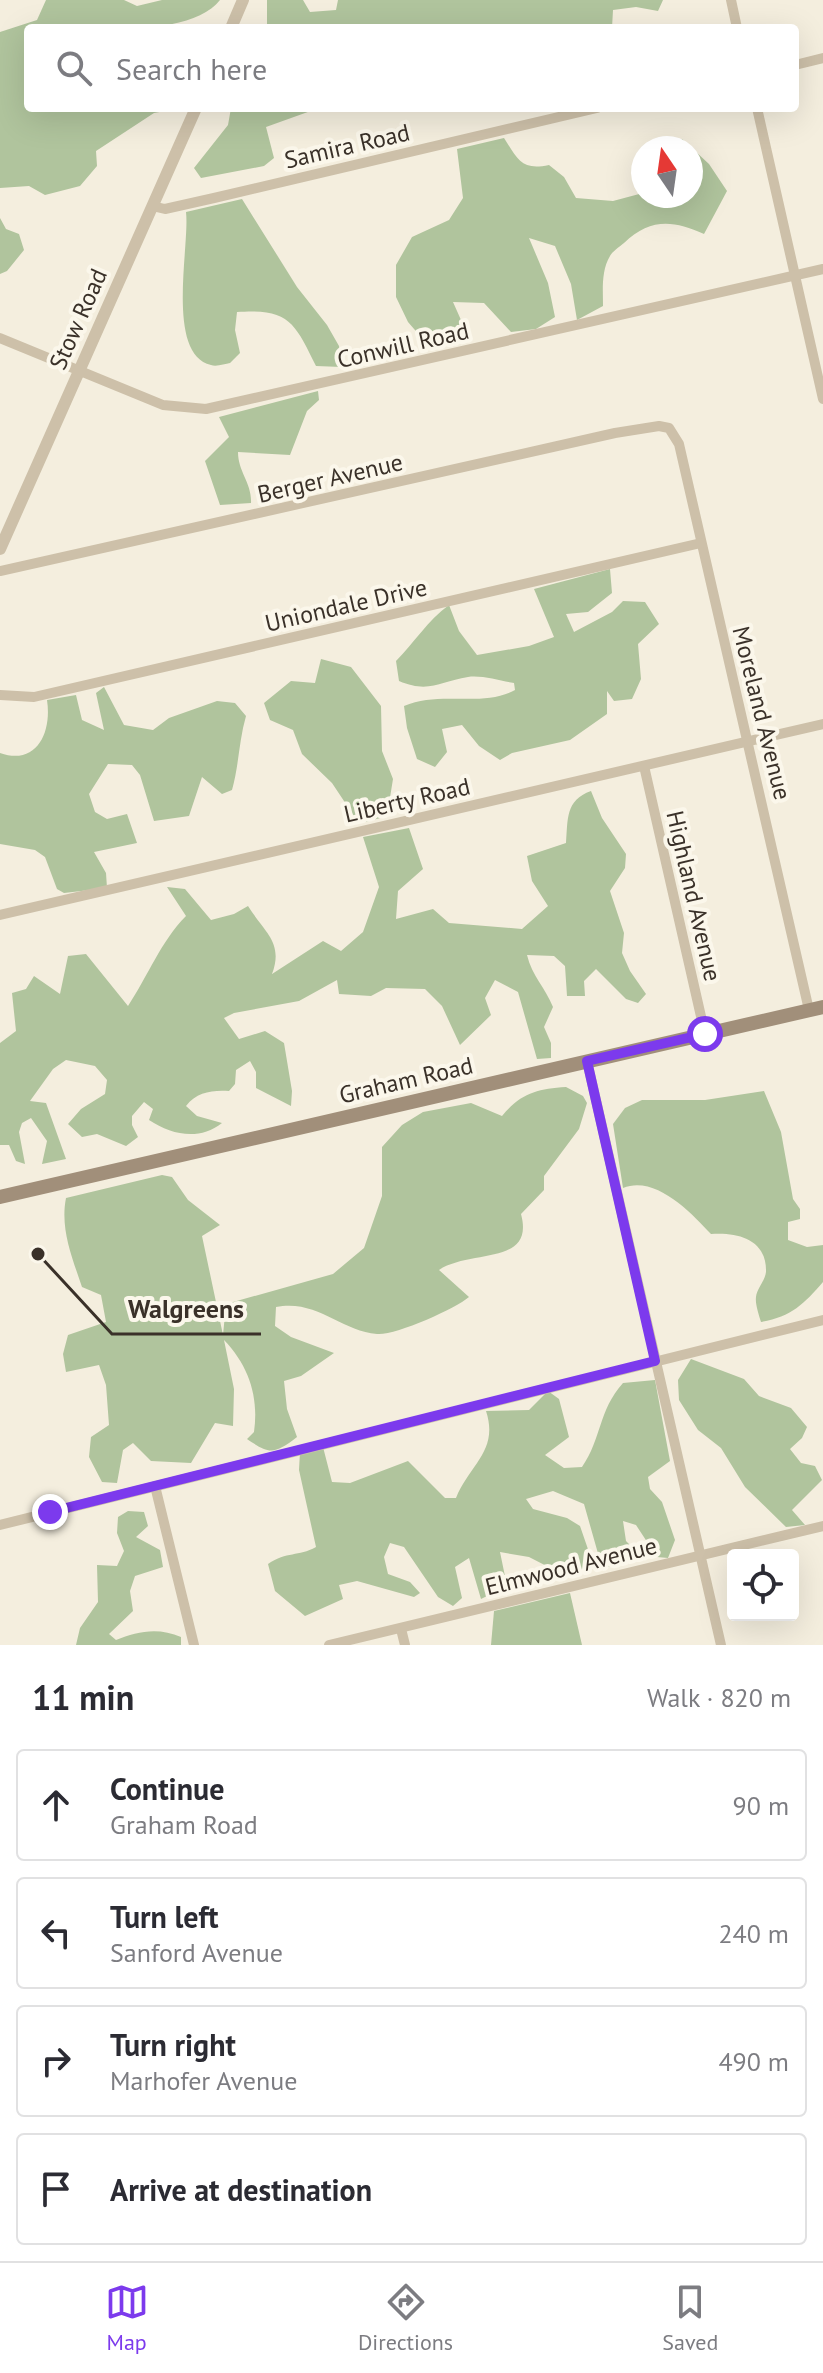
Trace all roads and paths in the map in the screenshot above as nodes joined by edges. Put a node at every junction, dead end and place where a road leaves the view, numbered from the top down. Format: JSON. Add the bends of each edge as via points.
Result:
{"nodes":[{"id":1,"x":243,"y":0,"type":"edge"},
{"id":2,"x":731,"y":0,"type":"edge"},
{"id":3,"x":233,"y":24,"type":"edge"},
{"id":4,"x":736,"y":24,"type":"edge"},
{"id":5,"x":823,"y":58,"type":"edge"},
{"id":6,"x":799,"y":64,"type":"edge"},
{"id":7,"x":194,"y":112,"type":"edge"},
{"id":8,"x":580,"y":112,"type":"edge"},
{"id":9,"x":758,"y":112,"type":"edge"},
{"id":10,"x":152,"y":206,"type":"junction"},
{"id":11,"x":823,"y":269,"type":"edge"},
{"id":12,"x":794,"y":275,"type":"junction"},
{"id":13,"x":0,"y":338,"type":"edge"},
{"id":14,"x":80,"y":370,"type":"junction"},
{"id":15,"x":823,"y":399,"type":"edge"},
{"id":16,"x":669,"y":428,"type":"joint"},
{"id":17,"x":701,"y":543,"type":"junction"},
{"id":18,"x":0,"y":549,"type":"edge"},
{"id":19,"x":0,"y":571,"type":"edge"},
{"id":20,"x":0,"y":695,"type":"edge"},
{"id":21,"x":823,"y":724,"type":"edge"},
{"id":22,"x":747,"y":743,"type":"junction"},
{"id":23,"x":644,"y":766,"type":"junction"},
{"id":24,"x":0,"y":915,"type":"edge"},
{"id":25,"x":816,"y":1008,"type":"edge"},
{"id":26,"x":705,"y":1034,"type":"junction"},
{"id":27,"x":587,"y":1061,"type":"junction"},
{"id":28,"x":0,"y":1197,"type":"edge"},
{"id":29,"x":823,"y":1320,"type":"edge"},
{"id":30,"x":655,"y":1361,"type":"junction"},
{"id":31,"x":155,"y":1486,"type":"junction"},
{"id":32,"x":0,"y":1525,"type":"edge"},
{"id":33,"x":823,"y":1526,"type":"edge"},
{"id":34,"x":700,"y":1555,"type":"junction"},
{"id":35,"x":401,"y":1629,"type":"junction"},
{"id":36,"x":194,"y":1645,"type":"edge"},
{"id":37,"x":329,"y":1645,"type":"edge"},
{"id":38,"x":405,"y":1645,"type":"edge"},
{"id":39,"x":721,"y":1645,"type":"edge"}],
"edges":[{"from":1,"to":3,"type":"street"},
{"from":2,"to":4,"type":"street"},
{"from":5,"to":6,"type":"street"},
{"from":7,"to":10,"type":"street","name":"Stow Road"},
{"from":8,"to":10,"type":"street","name":"Samira Road","via":[[189,204]]},
{"from":9,"to":12,"type":"street"},
{"from":10,"to":14,"type":"street","name":"Stow Road"},
{"from":11,"to":12,"type":"street","name":"Conwill Road"},
{"from":12,"to":14,"type":"street","name":"Conwill Road","via":[[217,408],[163,405]]},
{"from":12,"to":15,"type":"street"},
{"from":13,"to":14,"type":"street","name":"Conwill Road"},
{"from":14,"to":18,"type":"street","name":"Stow Road"},
{"from":16,"to":17,"type":"street","name":"Moreland Avenue","via":[[679,444]]},
{"from":16,"to":19,"type":"street","name":"Berger Avenue","via":[[615,433]]},
{"from":17,"to":20,"type":"street","name":"Uniondale Drive","via":[[34,697]]},
{"from":17,"to":22,"type":"street","name":"Moreland Avenue"},
{"from":21,"to":22,"type":"street","name":"Liberty Road"},
{"from":22,"to":23,"type":"street","name":"Liberty Road"},
{"from":22,"to":25,"type":"street","name":"Moreland Avenue"},
{"from":23,"to":24,"type":"street","name":"Liberty Road"},
{"from":23,"to":26,"type":"street","name":"Highland Avenue"},
{"from":25,"to":26,"type":"main road","name":"Graham Road"},
{"from":26,"to":27,"type":"main road","name":"Graham Road"},
{"from":27,"to":28,"type":"main road","name":"Graham Road"},
{"from":27,"to":30,"type":"street"},
{"from":29,"to":30,"type":"street"},
{"from":30,"to":31,"type":"street"},
{"from":30,"to":34,"type":"street"},
{"from":31,"to":32,"type":"street"},
{"from":31,"to":36,"type":"street"},
{"from":33,"to":34,"type":"street","name":"Elmwood Avenue"},
{"from":34,"to":35,"type":"street","name":"Elmwood Avenue"},
{"from":34,"to":39,"type":"street"},
{"from":35,"to":37,"type":"street","name":"Elmwood Avenue"},
{"from":35,"to":38,"type":"street"}]}
